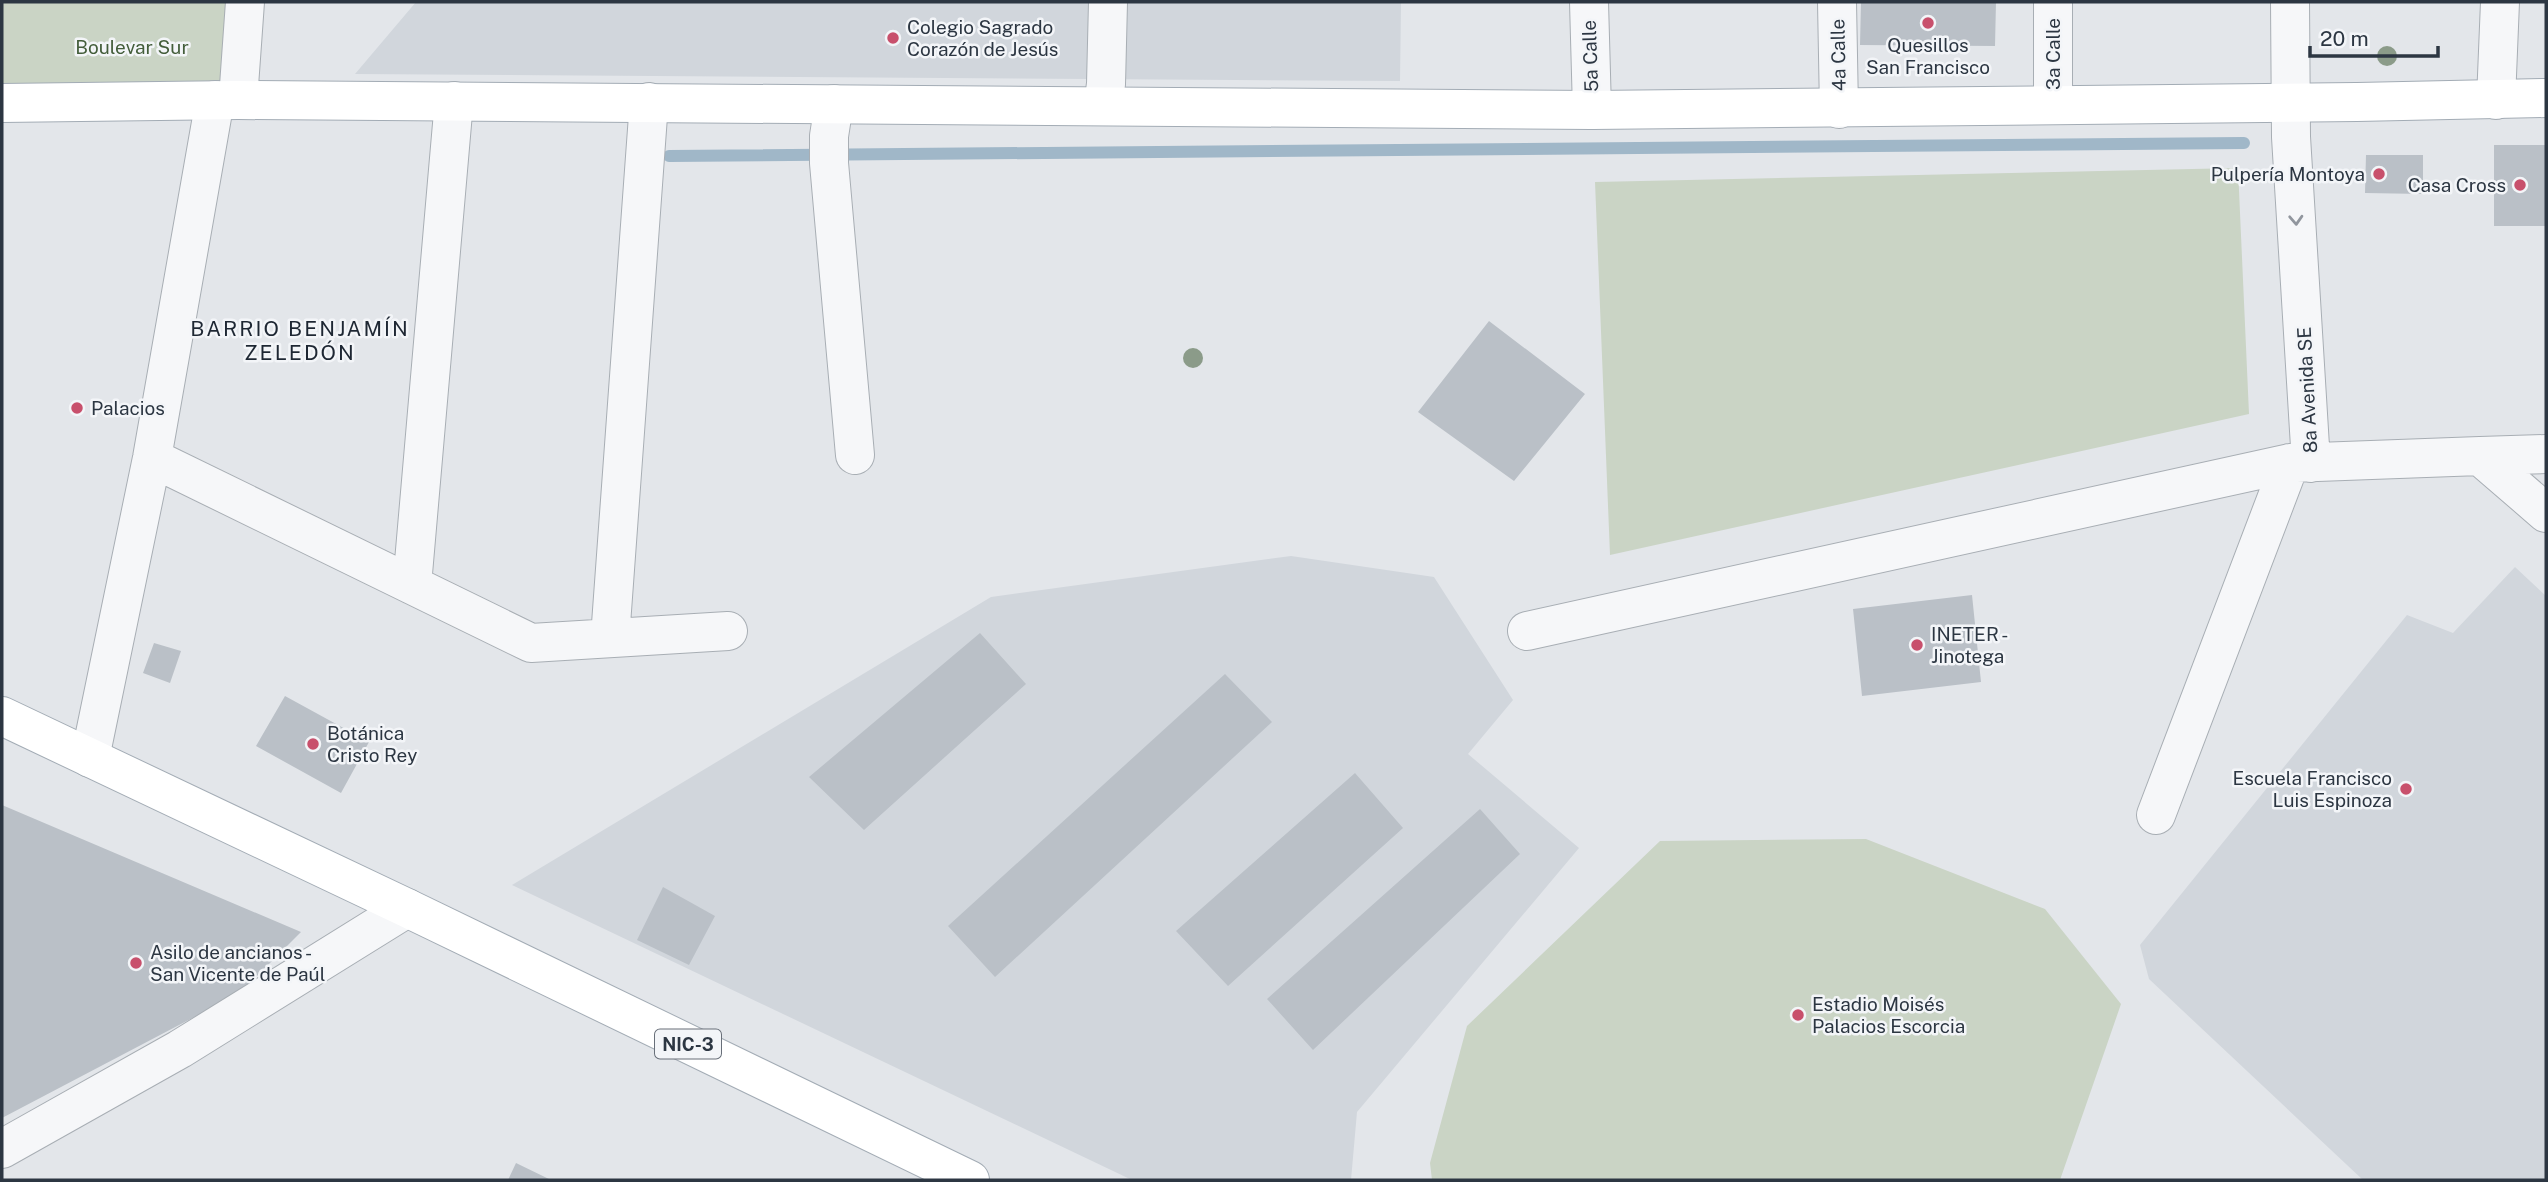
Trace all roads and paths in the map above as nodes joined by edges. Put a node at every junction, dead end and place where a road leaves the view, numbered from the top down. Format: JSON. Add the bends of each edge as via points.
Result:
{"nodes":[{"id":1,"x":245,"y":2,"type":"edge"},
{"id":2,"x":1108,"y":2,"type":"edge"},
{"id":3,"x":1589,"y":2,"type":"edge"},
{"id":4,"x":1837,"y":2,"type":"edge"},
{"id":5,"x":2053,"y":2,"type":"edge"},
{"id":6,"x":2290,"y":2,"type":"edge"},
{"id":7,"x":2500,"y":2,"type":"edge"},
{"id":8,"x":2546,"y":98,"type":"edge"},
{"id":9,"x":227,"y":100,"type":"junction"},
{"id":10,"x":2496,"y":100,"type":"junction"},
{"id":11,"x":454,"y":101,"type":"junction"},
{"id":12,"x":2,"y":103,"type":"edge"},
{"id":13,"x":649,"y":103,"type":"junction"},
{"id":14,"x":2291,"y":103,"type":"junction"},
{"id":15,"x":834,"y":104,"type":"junction"},
{"id":16,"x":2053,"y":105,"type":"junction"},
{"id":17,"x":1103,"y":106,"type":"junction"},
{"id":18,"x":1839,"y":109,"type":"junction"},
{"id":19,"x":1592,"y":110,"type":"junction"},
{"id":20,"x":855,"y":454,"type":"dead end"},
{"id":21,"x":2546,"y":454,"type":"edge"},
{"id":22,"x":2480,"y":456,"type":"junction"},
{"id":23,"x":152,"y":458,"type":"junction"},
{"id":24,"x":2300,"y":463,"type":"junction"},
{"id":25,"x":2546,"y":513,"type":"edge"},
{"id":26,"x":412,"y":585,"type":"junction"},
{"id":27,"x":728,"y":631,"type":"dead end"},
{"id":28,"x":1527,"y":631,"type":"dead end"},
{"id":29,"x":610,"y":638,"type":"junction"},
{"id":30,"x":2,"y":716,"type":"edge"},
{"id":31,"x":90,"y":758,"type":"junction"},
{"id":32,"x":2156,"y":815,"type":"dead end"},
{"id":33,"x":407,"y":908,"type":"junction"},
{"id":34,"x":2,"y":1149,"type":"edge"},
{"id":35,"x":970,"y":1180,"type":"edge"}],
"edges":[{"from":1,"to":9,"type":"street"},
{"from":2,"to":17,"type":"street"},
{"from":3,"to":19,"type":"street","name":"5a Calle"},
{"from":4,"to":18,"type":"street","name":"4a Calle"},
{"from":5,"to":16,"type":"street","name":"3a Calle"},
{"from":6,"to":14,"type":"street","name":"8a Avenida SE"},
{"from":7,"to":10,"type":"street"},
{"from":8,"to":10,"type":"main road"},
{"from":9,"to":11,"type":"main road"},
{"from":9,"to":12,"type":"main road"},
{"from":9,"to":23,"type":"street"},
{"from":10,"to":14,"type":"main road"},
{"from":11,"to":13,"type":"main road"},
{"from":11,"to":26,"type":"street"},
{"from":13,"to":15,"type":"main road"},
{"from":13,"to":29,"type":"street"},
{"from":14,"to":16,"type":"main road"},
{"from":14,"to":24,"type":"street","name":"8a Avenida SE","one_way":true},
{"from":15,"to":17,"type":"main road"},
{"from":15,"to":20,"type":"street","via":[[830,163]]},
{"from":16,"to":18,"type":"main road"},
{"from":17,"to":19,"type":"main road"},
{"from":18,"to":19,"type":"main road"},
{"from":21,"to":22,"type":"street","name":"8a Avenida SE"},
{"from":22,"to":24,"type":"street","name":"8a Avenida SE"},
{"from":22,"to":25,"type":"street"},
{"from":23,"to":26,"type":"street"},
{"from":23,"to":31,"type":"street"},
{"from":24,"to":28,"type":"street"},
{"from":24,"to":32,"type":"street"},
{"from":26,"to":29,"type":"street","via":[[531,643]]},
{"from":27,"to":29,"type":"street"},
{"from":30,"to":31,"type":"main road","number":"NIC-3"},
{"from":31,"to":33,"type":"main road","number":"NIC-3"},
{"from":33,"to":34,"type":"street","via":[[180,1049]]},
{"from":33,"to":35,"type":"main road","number":"NIC-3"}]}
